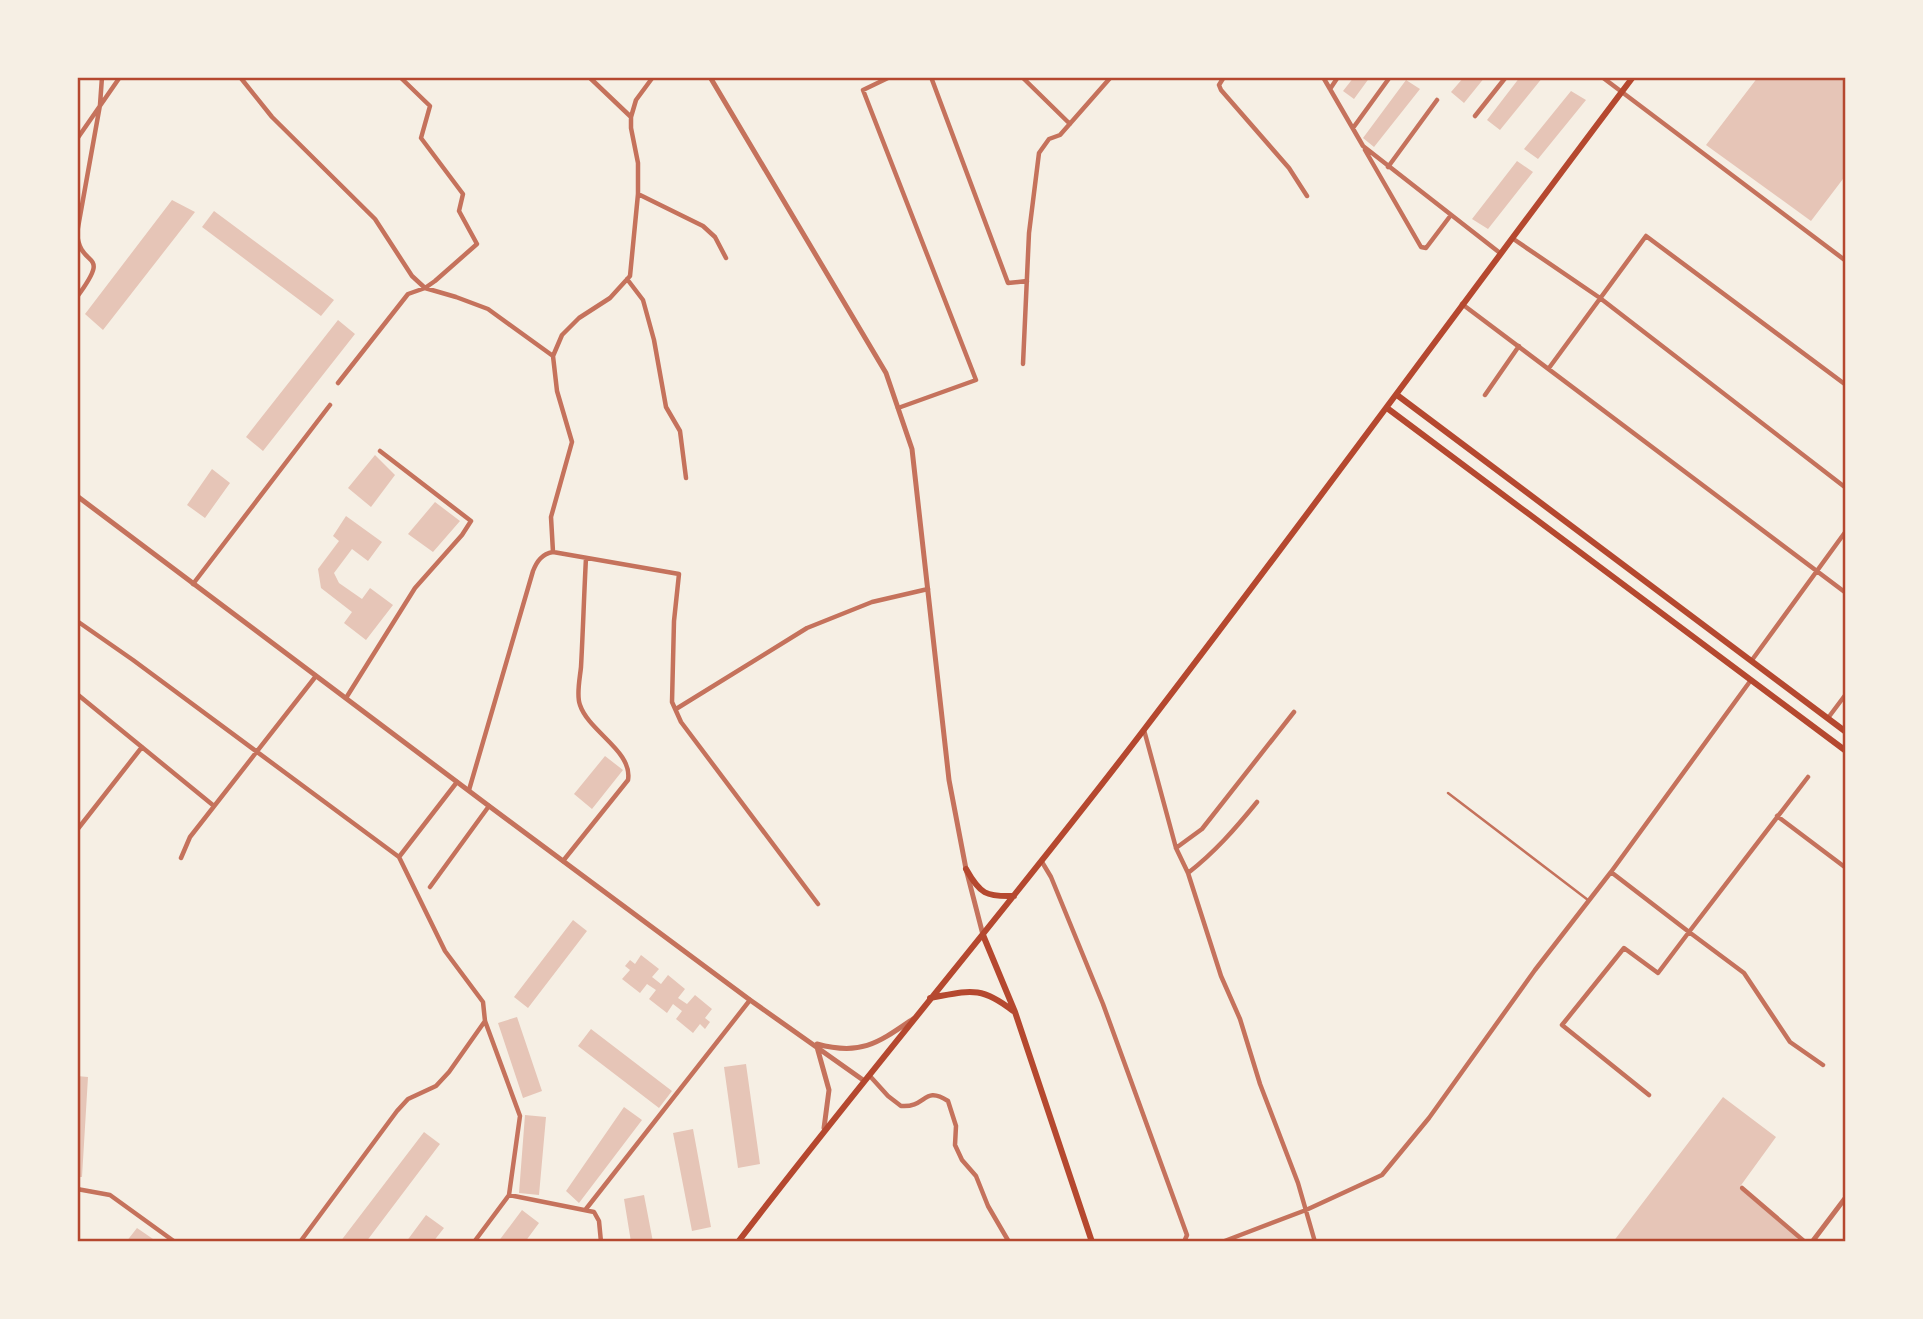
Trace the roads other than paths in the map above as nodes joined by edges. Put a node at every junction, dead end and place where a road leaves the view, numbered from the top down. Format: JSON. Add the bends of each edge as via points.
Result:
{"nodes":[{"id":1,"x":102,"y":77,"type":"edge"},
{"id":2,"x":120,"y":77,"type":"edge"},
{"id":3,"x":240,"y":77,"type":"edge"},
{"id":4,"x":400,"y":77,"type":"edge"},
{"id":5,"x":589,"y":77,"type":"edge"},
{"id":6,"x":653,"y":77,"type":"edge"},
{"id":7,"x":710,"y":77,"type":"edge"},
{"id":8,"x":890,"y":77,"type":"edge"},
{"id":9,"x":931,"y":77,"type":"edge"},
{"id":10,"x":1022,"y":77,"type":"edge"},
{"id":11,"x":1111,"y":77,"type":"edge"},
{"id":12,"x":1224,"y":77,"type":"edge"},
{"id":13,"x":1323,"y":77,"type":"edge"},
{"id":14,"x":1338,"y":77,"type":"edge"},
{"id":15,"x":1390,"y":77,"type":"edge"},
{"id":16,"x":1506,"y":77,"type":"edge"},
{"id":17,"x":1602,"y":77,"type":"edge"},
{"id":18,"x":1633,"y":77,"type":"edge"},
{"id":19,"x":1330,"y":89,"type":"junction"},
{"id":20,"x":1622,"y":91,"type":"junction"},
{"id":21,"x":1437,"y":100,"type":"dead end"},
{"id":22,"x":100,"y":105,"type":"junction"},
{"id":23,"x":1475,"y":116,"type":"dead end"},
{"id":24,"x":631,"y":117,"type":"junction"},
{"id":25,"x":1070,"y":124,"type":"junction"},
{"id":26,"x":1353,"y":128,"type":"junction"},
{"id":27,"x":77,"y":139,"type":"edge"},
{"id":28,"x":1363,"y":146,"type":"junction"},
{"id":29,"x":1388,"y":167,"type":"junction"},
{"id":30,"x":638,"y":194,"type":"junction"},
{"id":31,"x":1307,"y":196,"type":"dead end"},
{"id":32,"x":1451,"y":215,"type":"junction"},
{"id":33,"x":1511,"y":237,"type":"junction"},
{"id":34,"x":1500,"y":253,"type":"junction"},
{"id":35,"x":726,"y":258,"type":"dead end"},
{"id":36,"x":1846,"y":261,"type":"edge"},
{"id":37,"x":627,"y":279,"type":"junction"},
{"id":38,"x":1027,"y":281,"type":"junction"},
{"id":39,"x":425,"y":288,"type":"junction"},
{"id":40,"x":77,"y":297,"type":"edge"},
{"id":41,"x":1600,"y":298,"type":"junction"},
{"id":42,"x":1462,"y":304,"type":"junction"},
{"id":43,"x":1519,"y":346,"type":"junction"},
{"id":44,"x":553,"y":356,"type":"junction"},
{"id":45,"x":1023,"y":364,"type":"dead end"},
{"id":46,"x":1549,"y":368,"type":"junction"},
{"id":47,"x":338,"y":383,"type":"dead end"},
{"id":48,"x":1846,"y":385,"type":"edge"},
{"id":49,"x":1397,"y":395,"type":"junction"},
{"id":50,"x":1485,"y":395,"type":"dead end"},
{"id":51,"x":330,"y":405,"type":"dead end"},
{"id":52,"x":898,"y":408,"type":"junction"},
{"id":53,"x":1387,"y":408,"type":"junction"},
{"id":54,"x":380,"y":451,"type":"dead end"},
{"id":55,"x":686,"y":478,"type":"dead end"},
{"id":56,"x":1846,"y":488,"type":"edge"},
{"id":57,"x":77,"y":496,"type":"edge"},
{"id":58,"x":1846,"y":531,"type":"edge"},
{"id":59,"x":553,"y":552,"type":"junction"},
{"id":60,"x":586,"y":558,"type":"junction"},
{"id":61,"x":1817,"y":571,"type":"junction"},
{"id":62,"x":193,"y":584,"type":"junction"},
{"id":63,"x":928,"y":589,"type":"junction"},
{"id":64,"x":1846,"y":593,"type":"edge"},
{"id":65,"x":77,"y":621,"type":"edge"},
{"id":66,"x":1752,"y":660,"type":"junction"},
{"id":67,"x":316,"y":676,"type":"junction"},
{"id":68,"x":1751,"y":680,"type":"junction"},
{"id":69,"x":77,"y":694,"type":"edge"},
{"id":70,"x":1846,"y":694,"type":"edge"},
{"id":71,"x":346,"y":698,"type":"junction"},
{"id":72,"x":676,"y":709,"type":"junction"},
{"id":73,"x":1294,"y":712,"type":"dead end"},
{"id":74,"x":1828,"y":718,"type":"junction"},
{"id":75,"x":1144,"y":730,"type":"junction"},
{"id":76,"x":1846,"y":732,"type":"edge"},
{"id":77,"x":142,"y":747,"type":"junction"},
{"id":78,"x":1846,"y":751,"type":"edge"},
{"id":79,"x":257,"y":752,"type":"junction"},
{"id":80,"x":1808,"y":777,"type":"dead end"},
{"id":81,"x":457,"y":782,"type":"junction"},
{"id":82,"x":468,"y":790,"type":"junction"},
{"id":83,"x":1448,"y":793,"type":"dead end"},
{"id":84,"x":1257,"y":802,"type":"dead end"},
{"id":85,"x":214,"y":806,"type":"junction"},
{"id":86,"x":489,"y":806,"type":"junction"},
{"id":87,"x":1777,"y":816,"type":"junction"},
{"id":88,"x":77,"y":830,"type":"edge"},
{"id":89,"x":1176,"y":848,"type":"junction"},
{"id":90,"x":399,"y":857,"type":"junction"},
{"id":91,"x":181,"y":858,"type":"dead end"},
{"id":92,"x":563,"y":861,"type":"junction"},
{"id":93,"x":1042,"y":862,"type":"junction"},
{"id":94,"x":1846,"y":868,"type":"edge"},
{"id":95,"x":966,"y":869,"type":"junction"},
{"id":96,"x":1611,"y":872,"type":"junction"},
{"id":97,"x":1188,"y":873,"type":"junction"},
{"id":98,"x":430,"y":887,"type":"dead end"},
{"id":99,"x":1014,"y":896,"type":"junction"},
{"id":100,"x":1588,"y":900,"type":"junction"},
{"id":101,"x":818,"y":904,"type":"dead end"},
{"id":102,"x":1689,"y":932,"type":"junction"},
{"id":103,"x":983,"y":936,"type":"junction"},
{"id":104,"x":930,"y":998,"type":"junction"},
{"id":105,"x":750,"y":1000,"type":"junction"},
{"id":106,"x":1014,"y":1012,"type":"junction"},
{"id":107,"x":913,"y":1019,"type":"junction"},
{"id":108,"x":485,"y":1021,"type":"junction"},
{"id":109,"x":814,"y":1044,"type":"junction"},
{"id":110,"x":1822,"y":1065,"type":"dead end"},
{"id":111,"x":866,"y":1077,"type":"junction"},
{"id":112,"x":1649,"y":1095,"type":"dead end"},
{"id":113,"x":824,"y":1128,"type":"junction"},
{"id":114,"x":1742,"y":1188,"type":"dead end"},
{"id":115,"x":77,"y":1189,"type":"edge"},
{"id":116,"x":509,"y":1195,"type":"junction"},
{"id":117,"x":1846,"y":1197,"type":"edge"},
{"id":118,"x":586,"y":1209,"type":"junction"},
{"id":119,"x":1306,"y":1210,"type":"junction"},
{"id":120,"x":175,"y":1242,"type":"edge"},
{"id":121,"x":300,"y":1242,"type":"edge"},
{"id":122,"x":474,"y":1242,"type":"edge"},
{"id":123,"x":601,"y":1242,"type":"edge"},
{"id":124,"x":738,"y":1242,"type":"edge"},
{"id":125,"x":1009,"y":1242,"type":"edge"},
{"id":126,"x":1092,"y":1242,"type":"edge"},
{"id":127,"x":1184,"y":1242,"type":"edge"},
{"id":128,"x":1222,"y":1242,"type":"edge"},
{"id":129,"x":1315,"y":1242,"type":"edge"},
{"id":130,"x":1805,"y":1242,"type":"edge"},
{"id":131,"x":1812,"y":1242,"type":"edge"}],
"edges":[{"from":1,"to":22,"type":"street"},
{"from":2,"to":22,"type":"street"},
{"from":3,"to":39,"type":"street","via":[[272,117],[375,219]]},
{"from":4,"to":39,"type":"street","via":[[430,106],[421,138],[464,194],[459,211],[477,244]]},
{"from":5,"to":24,"type":"street"},
{"from":6,"to":24,"type":"street","via":[[636,100]]},
{"from":7,"to":52,"type":"street","via":[[886,373]]},
{"from":8,"to":52,"type":"street","via":[[863,90],[976,380]]},
{"from":9,"to":38,"type":"street","via":[[1008,283]]},
{"from":10,"to":25,"type":"street"},
{"from":11,"to":25,"type":"street"},
{"from":12,"to":31,"type":"street","via":[[1221,90],[1289,168]]},
{"from":13,"to":19,"type":"street"},
{"from":14,"to":19,"type":"street"},
{"from":15,"to":26,"type":"street"},
{"from":16,"to":23,"type":"street"},
{"from":17,"to":20,"type":"street"},
{"from":18,"to":20,"type":"main road"},
{"from":19,"to":26,"type":"street"},
{"from":20,"to":33,"type":"main road"},
{"from":20,"to":36,"type":"street"},
{"from":21,"to":29,"type":"street"},
{"from":22,"to":27,"type":"street"},
{"from":22,"to":40,"type":"street","via":[[77,233],[95,268]]},
{"from":24,"to":30,"type":"street"},
{"from":25,"to":38,"type":"street","via":[[1039,153]]},
{"from":26,"to":28,"type":"street"},
{"from":28,"to":29,"type":"street"},
{"from":28,"to":32,"type":"street","via":[[1420,247],[1426,248]]},
{"from":29,"to":32,"type":"street"},
{"from":30,"to":35,"type":"street","via":[[703,226]]},
{"from":30,"to":37,"type":"street"},
{"from":32,"to":34,"type":"street"},
{"from":33,"to":34,"type":"main road"},
{"from":33,"to":41,"type":"street"},
{"from":34,"to":42,"type":"main road"},
{"from":37,"to":44,"type":"street","via":[[562,335]]},
{"from":37,"to":55,"type":"street","via":[[643,300],[666,407],[680,431]]},
{"from":38,"to":45,"type":"street"},
{"from":39,"to":44,"type":"street","via":[[488,309]]},
{"from":39,"to":47,"type":"street","via":[[408,294]]},
{"from":41,"to":46,"type":"street"},
{"from":41,"to":48,"type":"street","via":[[1646,236]]},
{"from":41,"to":56,"type":"street"},
{"from":42,"to":43,"type":"street"},
{"from":42,"to":49,"type":"main road"},
{"from":43,"to":46,"type":"street"},
{"from":43,"to":50,"type":"street"},
{"from":44,"to":59,"type":"street","via":[[557,391],[572,442],[551,517]]},
{"from":46,"to":61,"type":"street"},
{"from":49,"to":53,"type":"main road"},
{"from":49,"to":66,"type":"main road"},
{"from":51,"to":62,"type":"street"},
{"from":52,"to":63,"type":"street","via":[[912,449]]},
{"from":53,"to":68,"type":"main road"},
{"from":53,"to":75,"type":"main road"},
{"from":54,"to":71,"type":"street","via":[[471,521],[415,588]]},
{"from":57,"to":62,"type":"street"},
{"from":58,"to":61,"type":"street"},
{"from":59,"to":60,"type":"street"},
{"from":59,"to":82,"type":"street","via":[[546,553],[533,571]]},
{"from":60,"to":72,"type":"street","via":[[679,574],[672,668]]},
{"from":60,"to":92,"type":"street","via":[[579,704],[592,727],[607,738],[629,767],[629,773]]},
{"from":61,"to":64,"type":"street"},
{"from":61,"to":66,"type":"street"},
{"from":62,"to":67,"type":"street"},
{"from":63,"to":72,"type":"street","via":[[872,602],[807,628]]},
{"from":63,"to":95,"type":"street","via":[[944,740]]},
{"from":65,"to":79,"type":"street"},
{"from":66,"to":74,"type":"main road"},
{"from":67,"to":71,"type":"street"},
{"from":67,"to":79,"type":"street"},
{"from":68,"to":78,"type":"main road"},
{"from":68,"to":96,"type":"street"},
{"from":69,"to":77,"type":"street"},
{"from":70,"to":74,"type":"street"},
{"from":71,"to":81,"type":"street"},
{"from":72,"to":101,"type":"street","via":[[681,722]]},
{"from":73,"to":89,"type":"street","via":[[1202,829]]},
{"from":74,"to":76,"type":"main road"},
{"from":75,"to":89,"type":"street"},
{"from":75,"to":93,"type":"main road"},
{"from":77,"to":85,"type":"street"},
{"from":77,"to":88,"type":"street"},
{"from":79,"to":85,"type":"street"},
{"from":79,"to":90,"type":"street"},
{"from":80,"to":87,"type":"street"},
{"from":81,"to":82,"type":"street"},
{"from":81,"to":90,"type":"street"},
{"from":82,"to":86,"type":"street"},
{"from":83,"to":100,"type":"lane"},
{"from":84,"to":97,"type":"street","via":[[1215,852]]},
{"from":85,"to":91,"type":"street","via":[[190,837]]},
{"from":86,"to":92,"type":"street"},
{"from":86,"to":98,"type":"street"},
{"from":87,"to":94,"type":"street"},
{"from":87,"to":102,"type":"street"},
{"from":89,"to":97,"type":"street"},
{"from":90,"to":108,"type":"street","via":[[446,951],[483,1002]]},
{"from":92,"to":105,"type":"street"},
{"from":93,"to":99,"type":"main road"},
{"from":93,"to":127,"type":"street","via":[[1103,1004],[1187,1235]]},
{"from":95,"to":99,"type":"main road","via":[[986,894]]},
{"from":95,"to":103,"type":"street"},
{"from":96,"to":100,"type":"street"},
{"from":96,"to":102,"type":"street"},
{"from":97,"to":119,"type":"street"},
{"from":99,"to":103,"type":"main road"},
{"from":100,"to":119,"type":"street","via":[[1382,1175]]},
{"from":102,"to":110,"type":"street","via":[[1744,973],[1790,1042]]},
{"from":102,"to":112,"type":"street","via":[[1658,973],[1624,948],[1562,1026]]},
{"from":103,"to":104,"type":"main road"},
{"from":103,"to":106,"type":"main road"},
{"from":104,"to":106,"type":"main road","via":[[984,992]]},
{"from":104,"to":107,"type":"main road"},
{"from":105,"to":109,"type":"street"},
{"from":105,"to":118,"type":"street"},
{"from":106,"to":126,"type":"main road"},
{"from":107,"to":109,"type":"street","via":[[878,1043],[859,1049]]},
{"from":107,"to":111,"type":"main road"},
{"from":108,"to":116,"type":"street","via":[[520,1116]]},
{"from":108,"to":121,"type":"street","via":[[436,1086],[408,1099],[397,1111]]},
{"from":109,"to":111,"type":"street"},
{"from":109,"to":113,"type":"street","via":[[829,1090]]},
{"from":111,"to":113,"type":"main road"},
{"from":111,"to":125,"type":"street","via":[[901,1106],[938,1094],[948,1101],[956,1126],[955,1145]]},
{"from":113,"to":124,"type":"main road"},
{"from":114,"to":130,"type":"street"},
{"from":115,"to":120,"type":"street","via":[[110,1195]]},
{"from":116,"to":118,"type":"street"},
{"from":116,"to":122,"type":"street"},
{"from":117,"to":131,"type":"street"},
{"from":118,"to":123,"type":"street","via":[[599,1221]]},
{"from":119,"to":128,"type":"street"},
{"from":119,"to":129,"type":"street"}]}
